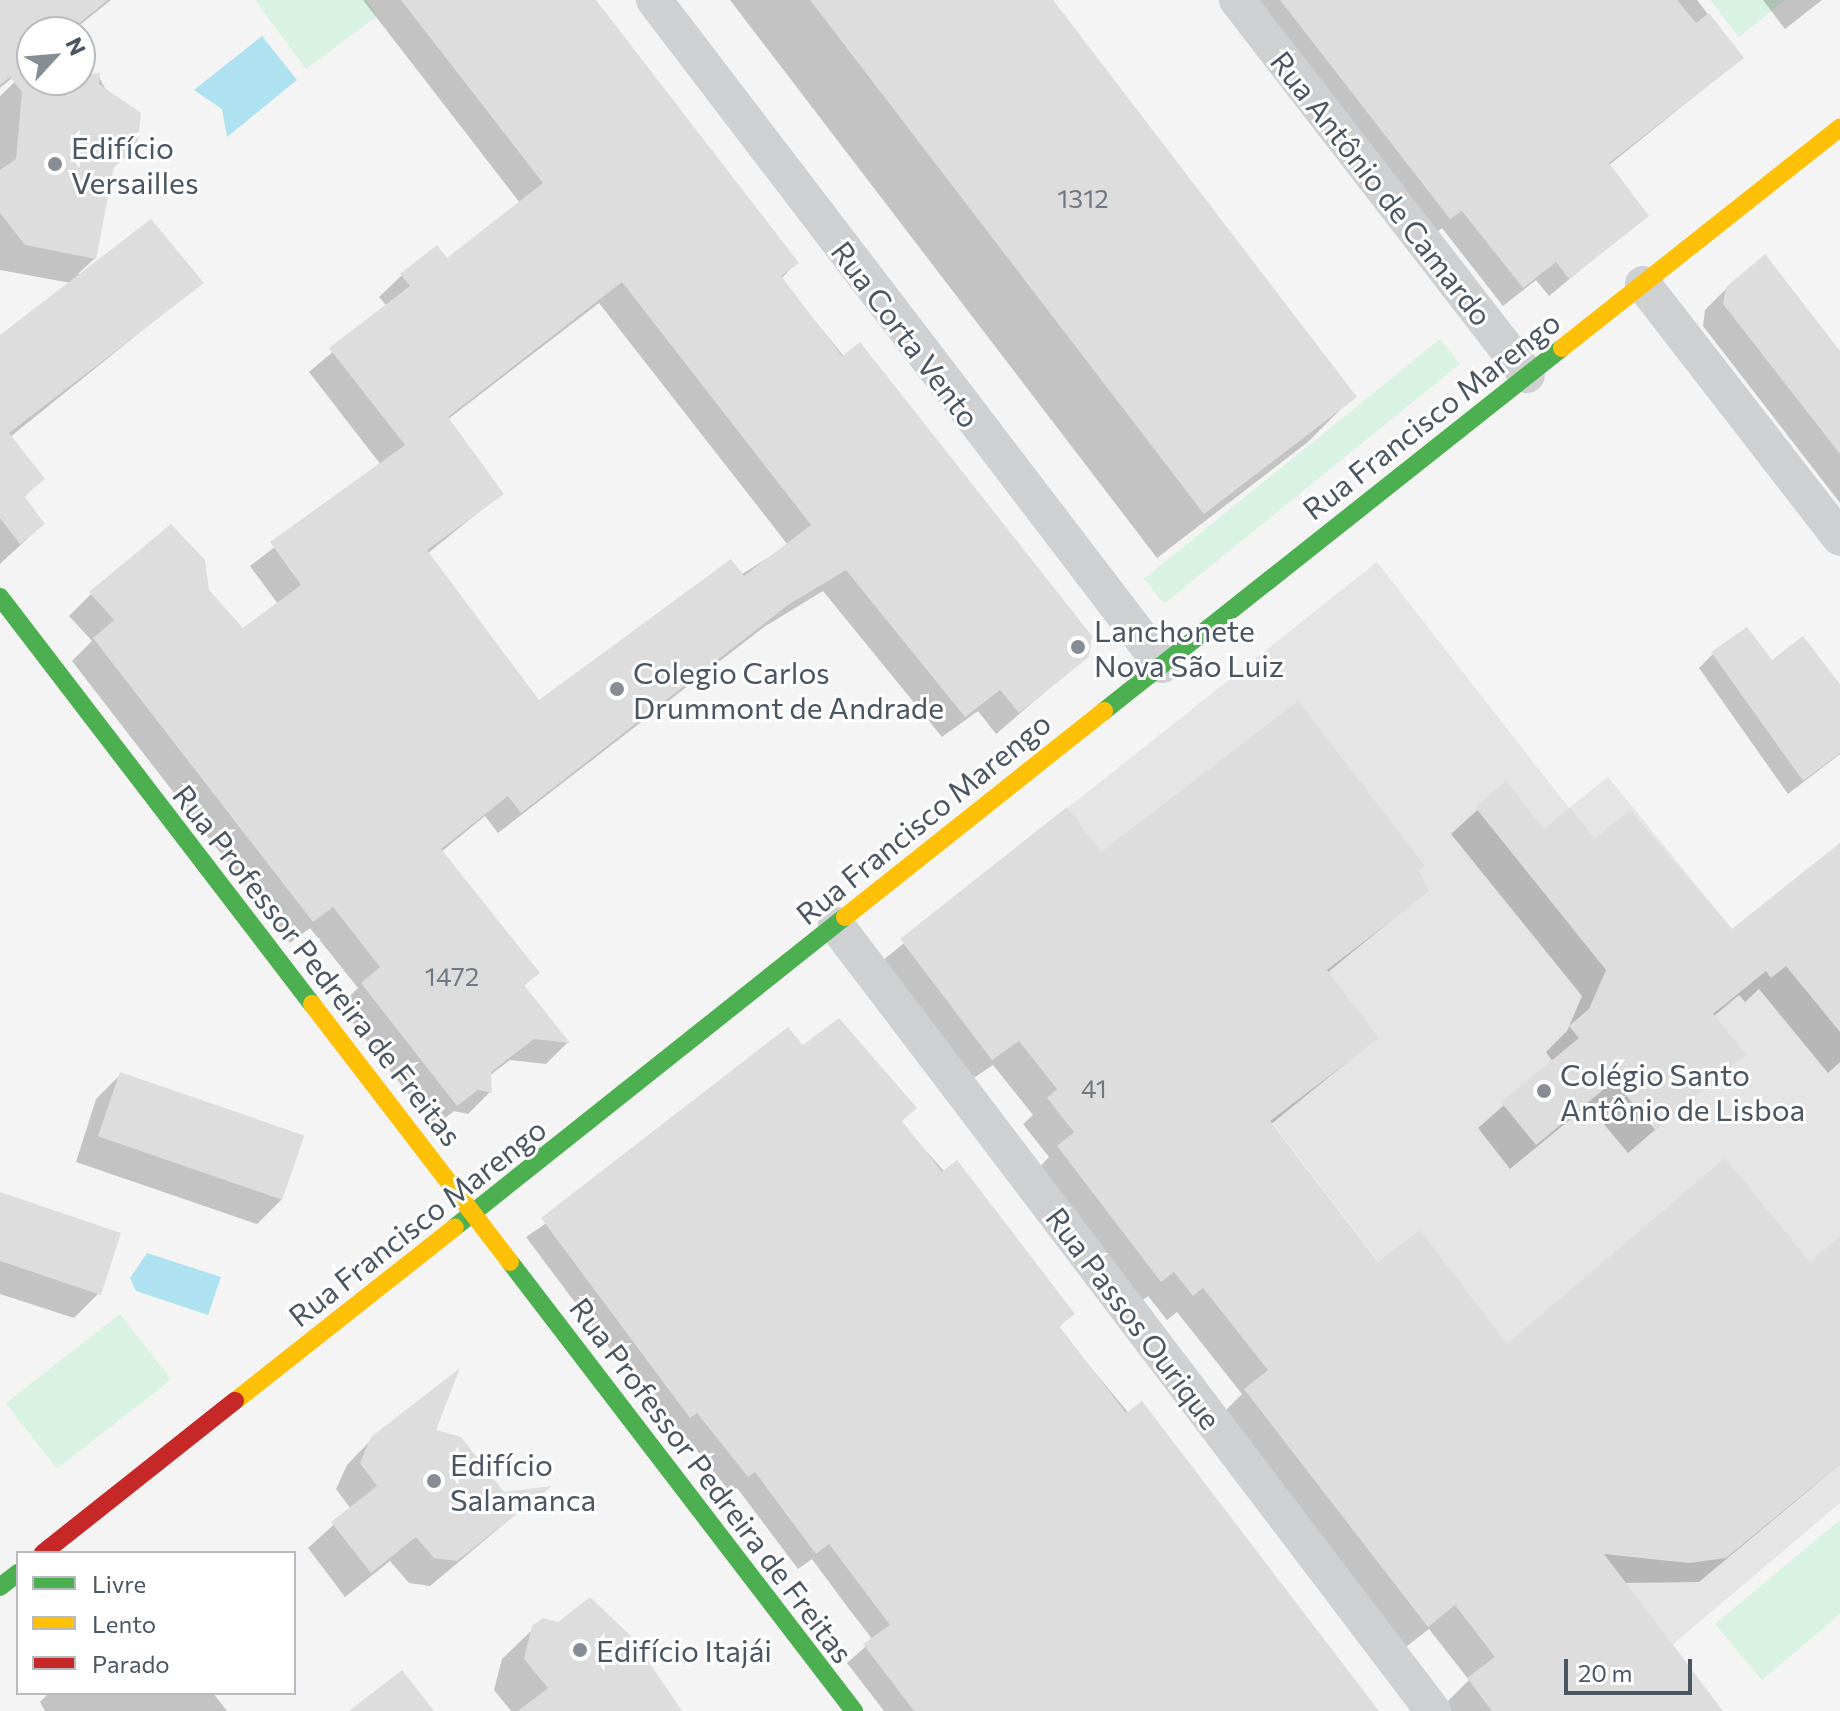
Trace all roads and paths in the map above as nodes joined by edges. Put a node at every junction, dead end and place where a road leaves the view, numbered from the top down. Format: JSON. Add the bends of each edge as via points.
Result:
{"nodes":[{"id":1,"x":654,"y":0,"type":"edge"},
{"id":2,"x":1237,"y":0,"type":"edge"},
{"id":3,"x":1840,"y":128,"type":"edge"},
{"id":4,"x":1643,"y":284,"type":"junction"},
{"id":5,"x":1527,"y":375,"type":"junction"},
{"id":6,"x":1840,"y":538,"type":"edge"},
{"id":7,"x":0,"y":597,"type":"edge"},
{"id":8,"x":1162,"y":665,"type":"junction"},
{"id":9,"x":836,"y":925,"type":"junction"},
{"id":10,"x":474,"y":1213,"type":"junction"},
{"id":11,"x":46,"y":1551,"type":"edge"},
{"id":12,"x":16,"y":1575,"type":"edge"},
{"id":13,"x":0,"y":1587,"type":"edge"},
{"id":14,"x":854,"y":1711,"type":"edge"},
{"id":15,"x":1433,"y":1711,"type":"edge"}],
"edges":[{"from":1,"to":8,"type":"street","name":"Rua Corta Vento"},
{"from":2,"to":5,"type":"street","name":"Rua Antônio de Camardo"},
{"from":3,"to":4,"type":"street","name":"Rua Francisco Marengo"},
{"from":4,"to":5,"type":"street","name":"Rua Francisco Marengo"},
{"from":4,"to":6,"type":"street"},
{"from":5,"to":8,"type":"street","name":"Rua Francisco Marengo"},
{"from":7,"to":10,"type":"street","name":"Rua Professor Pedreira de Freitas"},
{"from":8,"to":9,"type":"street","name":"Rua Francisco Marengo"},
{"from":9,"to":10,"type":"street","name":"Rua Francisco Marengo"},
{"from":9,"to":15,"type":"street","name":"Rua Passos Ourique"},
{"from":10,"to":11,"type":"street","name":"Rua Francisco Marengo"},
{"from":10,"to":14,"type":"street","name":"Rua Professor Pedreira de Freitas"},
{"from":12,"to":13,"type":"street"}]}
